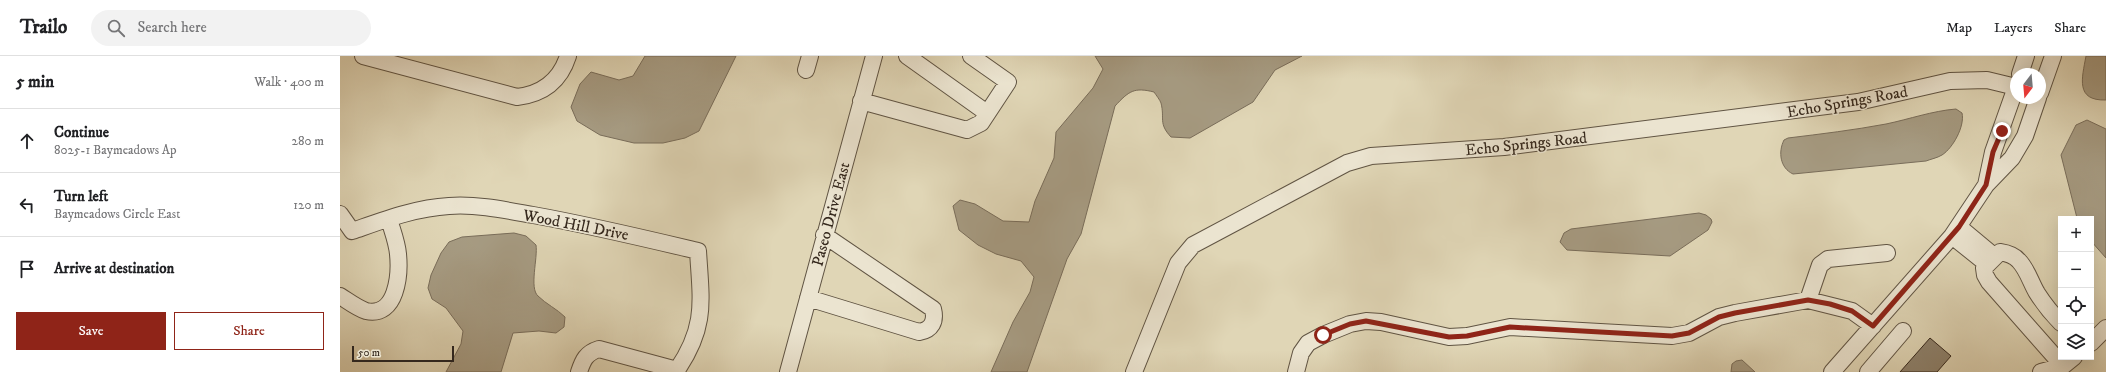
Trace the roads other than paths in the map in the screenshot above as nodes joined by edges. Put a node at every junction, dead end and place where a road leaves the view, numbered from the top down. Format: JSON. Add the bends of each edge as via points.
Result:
{"nodes":[{"id":1,"x":363,"y":56,"type":"edge"},
{"id":2,"x":568,"y":56,"type":"edge"},
{"id":3,"x":874,"y":56,"type":"edge"},
{"id":4,"x":907,"y":56,"type":"edge"},
{"id":5,"x":971,"y":56,"type":"edge"},
{"id":6,"x":2026,"y":56,"type":"edge"},
{"id":7,"x":2053,"y":56,"type":"edge"},
{"id":8,"x":2022,"y":68,"type":"edge"},
{"id":9,"x":2046,"y":76,"type":"edge"},
{"id":10,"x":2010,"y":86,"type":"edge"},
{"id":11,"x":861,"y":102,"type":"junction"},
{"id":12,"x":2010,"y":104,"type":"edge"},
{"id":13,"x":2036,"y":104,"type":"edge"},
{"id":14,"x":988,"y":113,"type":"junction"},
{"id":15,"x":1986,"y":185,"type":"junction"},
{"id":16,"x":340,"y":214,"type":"edge"},
{"id":17,"x":389,"y":219,"type":"junction"},
{"id":18,"x":1956,"y":232,"type":"junction"},
{"id":19,"x":346,"y":233,"type":"edge"},
{"id":20,"x":824,"y":235,"type":"junction"},
{"id":21,"x":1887,"y":253,"type":"dead end"},
{"id":22,"x":1991,"y":260,"type":"junction"},
{"id":23,"x":340,"y":296,"type":"edge"},
{"id":24,"x":808,"y":298,"type":"junction"},
{"id":25,"x":1808,"y":300,"type":"junction"},
{"id":26,"x":2058,"y":320,"type":"edge"},
{"id":27,"x":1873,"y":326,"type":"junction"},
{"id":28,"x":2106,"y":328,"type":"edge"},
{"id":29,"x":1903,"y":331,"type":"dead end"},
{"id":30,"x":2094,"y":340,"type":"edge"},
{"id":31,"x":2069,"y":362,"type":"edge"},
{"id":32,"x":676,"y":371,"type":"edge"},
{"id":33,"x":579,"y":372,"type":"edge"},
{"id":34,"x":788,"y":372,"type":"edge"},
{"id":35,"x":1134,"y":372,"type":"edge"},
{"id":36,"x":1296,"y":372,"type":"edge"},
{"id":37,"x":1832,"y":372,"type":"edge"},
{"id":38,"x":1868,"y":372,"type":"edge"},
{"id":39,"x":2040,"y":372,"type":"edge"}],
"edges":[{"from":1,"to":2,"type":"street","via":[[518,97],[540,92],[551,85],[561,73]]},
{"from":3,"to":11,"type":"street","name":"Paseo Drive East"},
{"from":4,"to":14,"type":"street"},
{"from":5,"to":14,"type":"street","via":[[1008,82]]},
{"from":6,"to":8,"type":"street"},
{"from":7,"to":9,"type":"street"},
{"from":10,"to":35,"type":"street","name":"Echo Springs Road","via":[[1987,80],[1950,81],[1858,102],[1504,147],[1372,156],[1347,163],[1193,245],[1178,263]]},
{"from":11,"to":14,"type":"street","via":[[966,130],[981,124]]},
{"from":11,"to":20,"type":"street","name":"Paseo Drive East"},
{"from":12,"to":15,"type":"street","via":[[1993,152]]},
{"from":13,"to":15,"type":"street","via":[[2024,136],[2012,158]]},
{"from":15,"to":18,"type":"street"},
{"from":16,"to":19,"type":"street","name":"Wood Hill Drive"},
{"from":17,"to":19,"type":"street","name":"Wood Hill Drive"},
{"from":17,"to":23,"type":"street","via":[[398,252],[399,268],[398,283],[393,297],[386,307],[376,311],[358,308]]},
{"from":17,"to":32,"type":"street","name":"Wood Hill Drive","via":[[423,209],[448,206],[493,208],[583,223],[698,251],[702,310],[693,341]]},
{"from":18,"to":22,"type":"street"},
{"from":18,"to":27,"type":"street"},
{"from":20,"to":24,"type":"street","name":"Paseo Drive East"},
{"from":20,"to":24,"type":"street","via":[[933,309],[935,318],[932,326],[920,332]]},
{"from":21,"to":25,"type":"street","via":[[1828,259],[1820,265]]},
{"from":22,"to":26,"type":"street","via":[[2000,252],[2020,261],[2038,295]]},
{"from":22,"to":31,"type":"street","via":[[1984,268],[1990,282]]},
{"from":24,"to":34,"type":"street","name":"Paseo Drive East"},
{"from":25,"to":27,"type":"street","via":[[1852,311]]},
{"from":25,"to":36,"type":"street","via":[[1719,317],[1689,333],[1672,336],[1510,327],[1449,337],[1366,321],[1350,324],[1308,343],[1301,353]]},
{"from":27,"to":37,"type":"street"},
{"from":28,"to":30,"type":"street"},
{"from":29,"to":38,"type":"street"},
{"from":31,"to":39,"type":"street"},
{"from":32,"to":33,"type":"street","via":[[599,349],[584,357]]}]}
